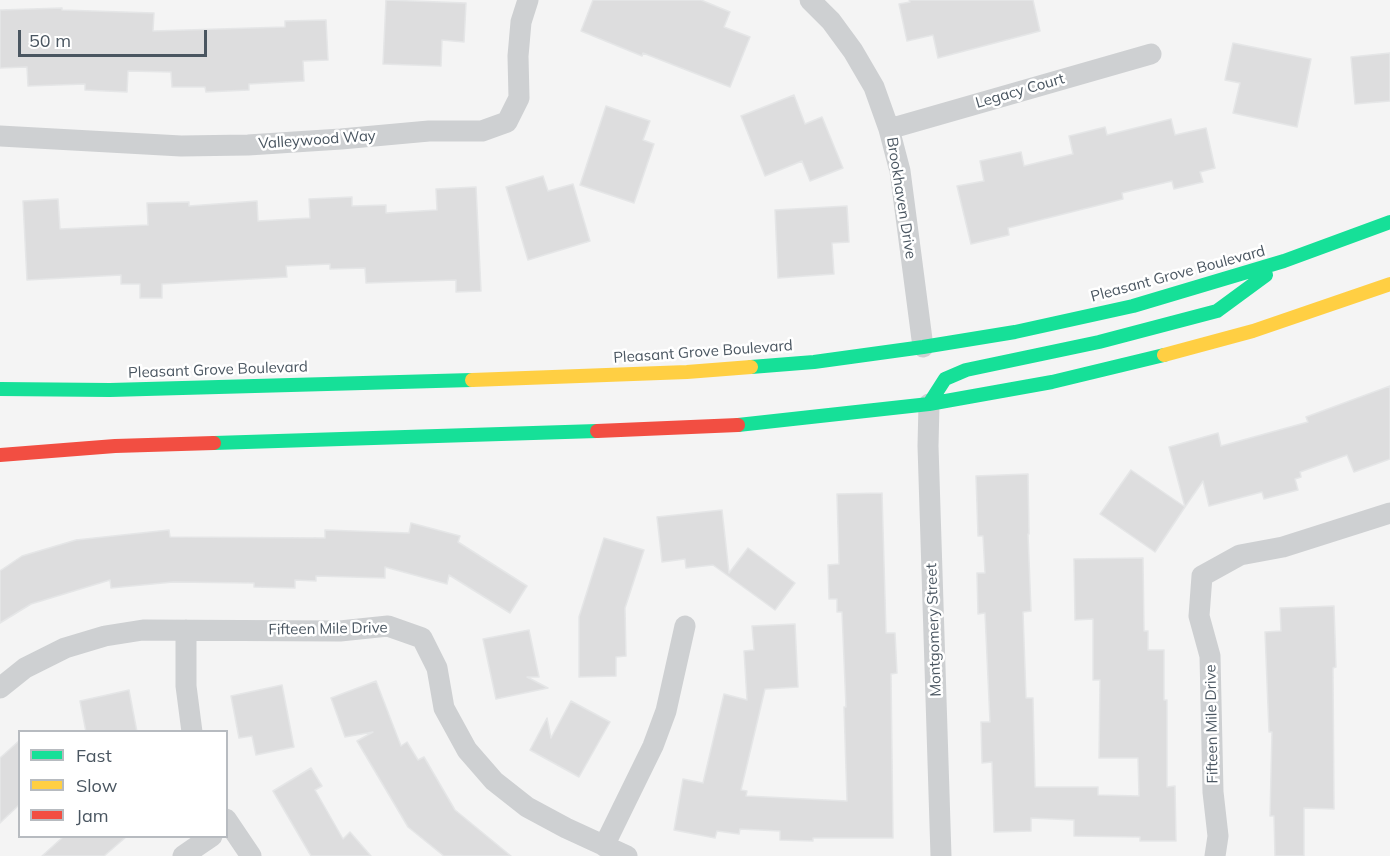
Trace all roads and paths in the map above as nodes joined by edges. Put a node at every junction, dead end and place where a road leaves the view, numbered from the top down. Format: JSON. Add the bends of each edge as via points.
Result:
{"nodes":[{"id":1,"x":528,"y":0,"type":"edge"},
{"id":2,"x":810,"y":0,"type":"edge"},
{"id":3,"x":1151,"y":54,"type":"dead end"},
{"id":4,"x":890,"y":129,"type":"junction"},
{"id":5,"x":0,"y":136,"type":"edge"},
{"id":6,"x":1390,"y":222,"type":"edge"},
{"id":7,"x":1284,"y":261,"type":"junction"},
{"id":8,"x":1390,"y":284,"type":"edge"},
{"id":9,"x":923,"y":347,"type":"junction"},
{"id":10,"x":0,"y":389,"type":"edge"},
{"id":11,"x":929,"y":404,"type":"junction"},
{"id":12,"x":0,"y":454,"type":"edge"},
{"id":13,"x":1390,"y":513,"type":"edge"},
{"id":14,"x":685,"y":626,"type":"dead end"},
{"id":15,"x":186,"y":630,"type":"junction"},
{"id":16,"x":0,"y":687,"type":"edge"},
{"id":17,"x":192,"y":730,"type":"edge"},
{"id":18,"x":228,"y":831,"type":"edge"},
{"id":19,"x":208,"y":838,"type":"edge"},
{"id":20,"x":604,"y":846,"type":"junction"},
{"id":21,"x":183,"y":856,"type":"edge"},
{"id":22,"x":251,"y":856,"type":"edge"},
{"id":23,"x":627,"y":856,"type":"edge"},
{"id":24,"x":941,"y":856,"type":"edge"},
{"id":25,"x":1215,"y":856,"type":"edge"}],
"edges":[{"from":1,"to":5,"type":"street","name":"Valleywood Way","via":[[521,22],[519,98],[507,122],[482,131],[204,146]]},
{"from":2,"to":4,"type":"street","name":"Brookhaven Drive","via":[[853,51],[874,87]]},
{"from":3,"to":4,"type":"street","name":"Legacy Court"},
{"from":4,"to":9,"type":"street","name":"Brookhaven Drive","via":[[900,171]]},
{"from":6,"to":7,"type":"main road","name":"Pleasant Grove Boulevard"},
{"from":7,"to":9,"type":"main road","name":"Pleasant Grove Boulevard","via":[[1133,306]]},
{"from":7,"to":11,"type":"main road","via":[[1217,311],[1099,342],[966,370],[945,379]]},
{"from":8,"to":11,"type":"main road","via":[[1253,331],[1141,361]]},
{"from":9,"to":10,"type":"main road","name":"Pleasant Grove Boulevard","via":[[814,362],[687,372],[181,388]]},
{"from":11,"to":12,"type":"main road","via":[[690,428],[126,446]]},
{"from":11,"to":24,"type":"street","name":"Montgomery Street","via":[[927,446]]},
{"from":13,"to":25,"type":"street","name":"Fifteen Mile Drive","via":[[1283,548],[1240,555],[1202,576],[1199,616],[1210,656],[1213,792],[1218,836]]},
{"from":14,"to":20,"type":"street","via":[[666,711]]},
{"from":15,"to":16,"type":"street","name":"Fifteen Mile Drive","via":[[143,630],[65,648],[25,668]]},
{"from":15,"to":17,"type":"street","via":[[186,686]]},
{"from":15,"to":20,"type":"street","name":"Fifteen Mile Drive","via":[[340,631],[388,626],[422,638],[437,668],[444,708],[467,750],[494,781],[527,807]]},
{"from":18,"to":22,"type":"street"},
{"from":19,"to":21,"type":"street"},
{"from":20,"to":23,"type":"street","name":"Fifteen Mile Drive"}]}
